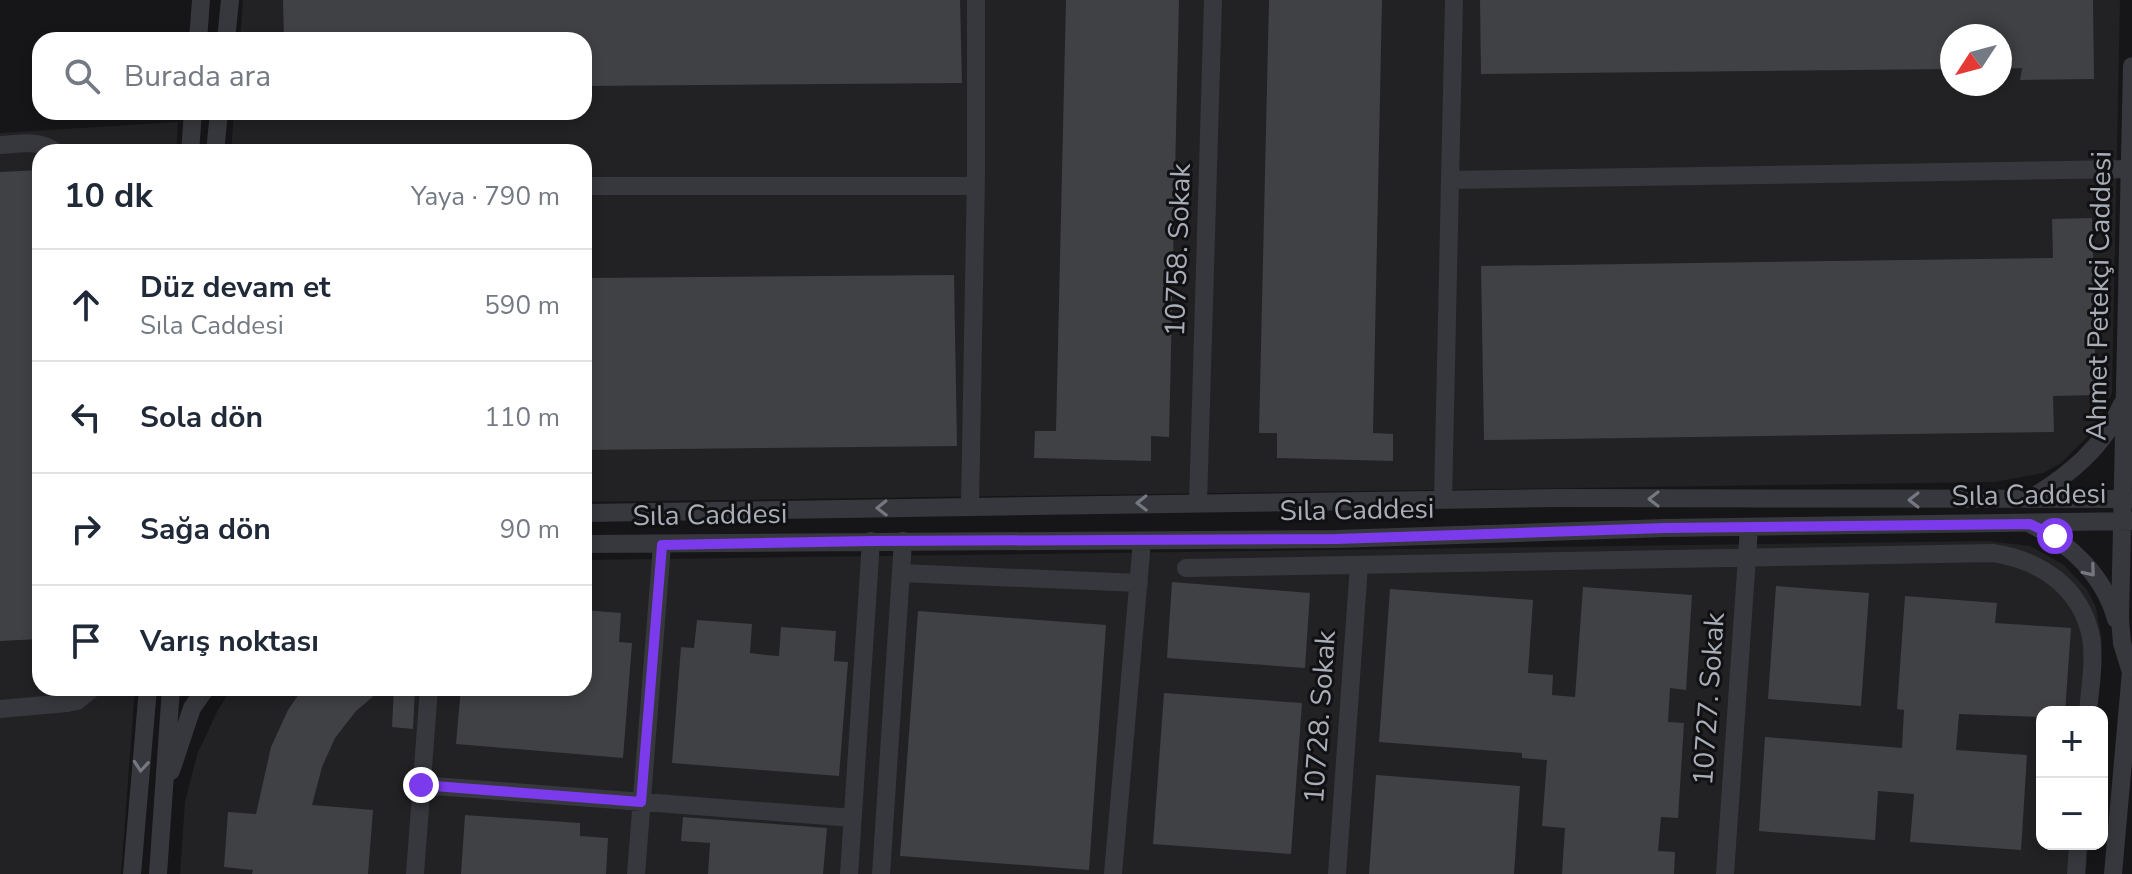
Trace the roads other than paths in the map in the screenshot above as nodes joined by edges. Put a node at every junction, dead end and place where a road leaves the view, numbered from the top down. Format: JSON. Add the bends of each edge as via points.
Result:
{"nodes":[{"id":1,"x":201,"y":0,"type":"edge"},
{"id":2,"x":230,"y":0,"type":"edge"},
{"id":3,"x":976,"y":0,"type":"edge"},
{"id":4,"x":1213,"y":0,"type":"edge"},
{"id":5,"x":1454,"y":0,"type":"edge"},
{"id":6,"x":199,"y":32,"type":"edge"},
{"id":7,"x":227,"y":32,"type":"edge"},
{"id":8,"x":2132,"y":66,"type":"edge"},
{"id":9,"x":192,"y":120,"type":"edge"},
{"id":10,"x":218,"y":120,"type":"edge"},
{"id":11,"x":38,"y":144,"type":"edge"},
{"id":12,"x":191,"y":144,"type":"edge"},
{"id":13,"x":216,"y":144,"type":"edge"},
{"id":14,"x":0,"y":145,"type":"edge"},
{"id":15,"x":2130,"y":169,"type":"junction"},
{"id":16,"x":1450,"y":180,"type":"junction"},
{"id":17,"x":592,"y":186,"type":"edge"},
{"id":18,"x":976,"y":186,"type":"junction"},
{"id":19,"x":2124,"y":398,"type":"junction"},
{"id":20,"x":2127,"y":499,"type":"edge"},
{"id":21,"x":1443,"y":500,"type":"junction"},
{"id":22,"x":2027,"y":500,"type":"junction"},
{"id":23,"x":1198,"y":503,"type":"junction"},
{"id":24,"x":970,"y":506,"type":"junction"},
{"id":25,"x":592,"y":513,"type":"edge"},
{"id":26,"x":2127,"y":521,"type":"edge"},
{"id":27,"x":2030,"y":524,"type":"junction"},
{"id":28,"x":1749,"y":528,"type":"junction"},
{"id":29,"x":871,"y":541,"type":"junction"},
{"id":30,"x":903,"y":541,"type":"junction"},
{"id":31,"x":1142,"y":541,"type":"junction"},
{"id":32,"x":592,"y":544,"type":"edge"},
{"id":33,"x":662,"y":545,"type":"junction"},
{"id":34,"x":1747,"y":558,"type":"junction"},
{"id":35,"x":1359,"y":565,"type":"junction"},
{"id":36,"x":1186,"y":568,"type":"dead end"},
{"id":37,"x":901,"y":573,"type":"junction"},
{"id":38,"x":1139,"y":583,"type":"junction"},
{"id":39,"x":2122,"y":643,"type":"junction"},
{"id":40,"x":2131,"y":664,"type":"edge"},
{"id":41,"x":83,"y":696,"type":"edge"},
{"id":42,"x":147,"y":696,"type":"edge"},
{"id":43,"x":170,"y":696,"type":"edge"},
{"id":44,"x":200,"y":696,"type":"edge"},
{"id":45,"x":428,"y":696,"type":"edge"},
{"id":46,"x":2088,"y":706,"type":"edge"},
{"id":47,"x":0,"y":709,"type":"edge"},
{"id":48,"x":421,"y":785,"type":"junction"},
{"id":49,"x":164,"y":789,"type":"junction"},
{"id":50,"x":641,"y":802,"type":"junction"},
{"id":51,"x":853,"y":818,"type":"junction"},
{"id":52,"x":2078,"y":850,"type":"edge"},
{"id":53,"x":132,"y":874,"type":"edge"},
{"id":54,"x":158,"y":874,"type":"edge"},
{"id":55,"x":415,"y":874,"type":"edge"},
{"id":56,"x":636,"y":874,"type":"edge"},
{"id":57,"x":849,"y":874,"type":"edge"},
{"id":58,"x":881,"y":874,"type":"edge"},
{"id":59,"x":1113,"y":874,"type":"edge"},
{"id":60,"x":1337,"y":874,"type":"edge"},
{"id":61,"x":1725,"y":874,"type":"edge"},
{"id":62,"x":2076,"y":874,"type":"edge"},
{"id":63,"x":2113,"y":874,"type":"edge"}],
"edges":[{"from":1,"to":6,"type":"street"},
{"from":2,"to":7,"type":"street"},
{"from":3,"to":18,"type":"street"},
{"from":4,"to":23,"type":"street","name":"10758. Sokak"},
{"from":5,"to":16,"type":"street"},
{"from":8,"to":15,"type":"street","name":"Ahmet Petekçi Caddesi"},
{"from":9,"to":12,"type":"street"},
{"from":10,"to":13,"type":"street"},
{"from":11,"to":14,"type":"street"},
{"from":15,"to":16,"type":"street"},
{"from":15,"to":19,"type":"street","name":"Ahmet Petekçi Caddesi"},
{"from":16,"to":21,"type":"street"},
{"from":17,"to":18,"type":"street"},
{"from":18,"to":24,"type":"street"},
{"from":19,"to":20,"type":"street","name":"Ahmet Petekçi Caddesi"},
{"from":19,"to":22,"type":"street","via":[[2114,423],[2086,457]]},
{"from":20,"to":22,"type":"street","name":"Sıla Caddesi"},
{"from":20,"to":26,"type":"street","name":"Ahmet Petekçi Caddesi"},
{"from":22,"to":21,"type":"street","name":"Sıla Caddesi","one_way":true},
{"from":21,"to":23,"type":"street","name":"Sıla Caddesi"},
{"from":23,"to":24,"type":"street","name":"Sıla Caddesi","one_way":true},
{"from":24,"to":25,"type":"street","name":"Sıla Caddesi","one_way":true},
{"from":26,"to":27,"type":"street","name":"Sıla Caddesi"},
{"from":26,"to":39,"type":"street","name":"Ahmet Petekçi Caddesi"},
{"from":27,"to":28,"type":"street","name":"Sıla Caddesi"},
{"from":27,"to":39,"type":"street","one_way":true,"via":[[2055,536],[2097,579],[2114,611]]},
{"from":28,"to":31,"type":"street","name":"Sıla Caddesi"},
{"from":28,"to":34,"type":"street","name":"10727. Sokak"},
{"from":29,"to":30,"type":"street","name":"Sıla Caddesi"},
{"from":29,"to":33,"type":"street","name":"Sıla Caddesi"},
{"from":29,"to":51,"type":"street"},
{"from":30,"to":31,"type":"street","name":"Sıla Caddesi"},
{"from":30,"to":37,"type":"street"},
{"from":31,"to":38,"type":"street"},
{"from":32,"to":33,"type":"street","name":"Sıla Caddesi"},
{"from":33,"to":50,"type":"street"},
{"from":34,"to":35,"type":"street"},
{"from":34,"to":46,"type":"street","via":[[1993,553],[2042,568],[2065,585],[2085,619],[2092,645]]},
{"from":34,"to":61,"type":"street","name":"10727. Sokak"},
{"from":35,"to":36,"type":"street"},
{"from":35,"to":60,"type":"street","name":"10728. Sokak"},
{"from":37,"to":38,"type":"street"},
{"from":37,"to":58,"type":"street"},
{"from":38,"to":59,"type":"street"},
{"from":39,"to":40,"type":"street","name":"Ahmet Petekçi Caddesi"},
{"from":40,"to":63,"type":"street","name":"Ahmet Petekçi Caddesi"},
{"from":41,"to":47,"type":"street","via":[[67,703]]},
{"from":42,"to":53,"type":"street","one_way":true},
{"from":43,"to":49,"type":"street"},
{"from":44,"to":49,"type":"street"},
{"from":45,"to":48,"type":"street"},
{"from":48,"to":50,"type":"street"},
{"from":48,"to":55,"type":"street"},
{"from":49,"to":54,"type":"street"},
{"from":50,"to":51,"type":"street"},
{"from":50,"to":56,"type":"street"},
{"from":51,"to":57,"type":"street"},
{"from":52,"to":62,"type":"street"}]}
